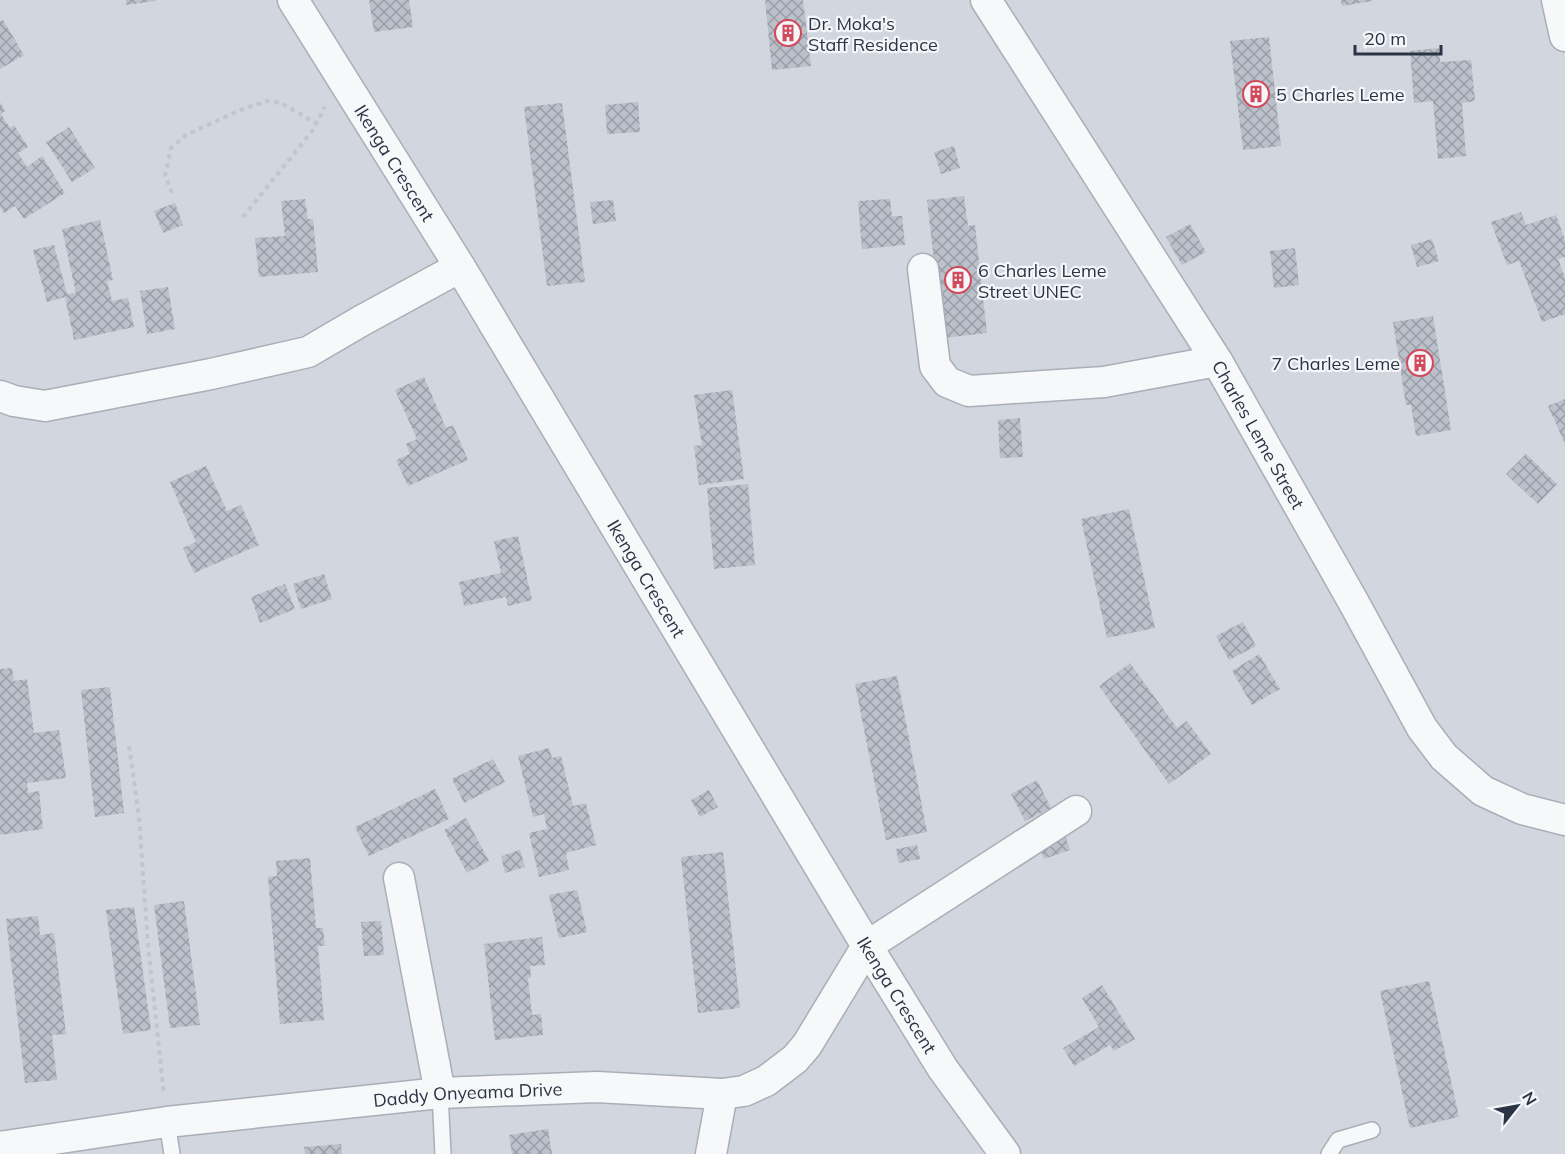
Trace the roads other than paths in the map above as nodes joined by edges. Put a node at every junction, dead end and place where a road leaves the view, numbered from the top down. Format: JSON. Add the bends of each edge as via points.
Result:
{"nodes":[{"id":1,"x":293,"y":0,"type":"edge"},
{"id":2,"x":986,"y":0,"type":"edge"},
{"id":3,"x":1557,"y":0,"type":"edge"},
{"id":4,"x":1565,"y":36,"type":"edge"},
{"id":5,"x":460,"y":267,"type":"junction"},
{"id":6,"x":923,"y":269,"type":"dead end"},
{"id":7,"x":1217,"y":361,"type":"junction"},
{"id":8,"x":0,"y":396,"type":"edge"},
{"id":9,"x":1076,"y":811,"type":"dead end"},
{"id":10,"x":1565,"y":820,"type":"edge"},
{"id":11,"x":399,"y":878,"type":"dead end"},
{"id":12,"x":867,"y":946,"type":"junction"},
{"id":13,"x":441,"y":1093,"type":"junction"},
{"id":14,"x":722,"y":1094,"type":"junction"},
{"id":15,"x":167,"y":1122,"type":"junction"},
{"id":16,"x":1372,"y":1130,"type":"dead end"},
{"id":17,"x":0,"y":1147,"type":"edge"},
{"id":18,"x":172,"y":1154,"type":"edge"},
{"id":19,"x":443,"y":1154,"type":"edge"},
{"id":20,"x":711,"y":1154,"type":"edge"},
{"id":21,"x":1005,"y":1154,"type":"edge"},
{"id":22,"x":1329,"y":1154,"type":"edge"}],
"edges":[{"from":1,"to":5,"type":"street","name":"Ikenga Crescent"},
{"from":2,"to":7,"type":"street","name":"Charles Leme Street"},
{"from":3,"to":4,"type":"street"},
{"from":5,"to":8,"type":"street","via":[[308,352],[45,406]]},
{"from":5,"to":12,"type":"street","name":"Ikenga Crescent"},
{"from":6,"to":7,"type":"street","via":[[935,366],[947,382],[969,391],[1104,382]]},
{"from":7,"to":10,"type":"street","name":"Charles Leme Street","via":[[1422,728],[1444,757],[1483,791],[1522,809]]},
{"from":9,"to":12,"type":"street"},
{"from":11,"to":13,"type":"street"},
{"from":12,"to":14,"type":"street","name":"Daddy Onyeama Drive","via":[[795,1059],[766,1081],[744,1091]]},
{"from":12,"to":21,"type":"street","name":"Ikenga Crescent","via":[[943,1068]]},
{"from":13,"to":14,"type":"street","name":"Daddy Onyeama Drive","via":[[597,1087]]},
{"from":13,"to":15,"type":"street","name":"Daddy Onyeama Drive"},
{"from":13,"to":19,"type":"lane"},
{"from":14,"to":20,"type":"street"},
{"from":15,"to":17,"type":"street","name":"Daddy Onyeama Drive"},
{"from":15,"to":18,"type":"lane"},
{"from":16,"to":22,"type":"lane","via":[[1338,1140]]}]}
